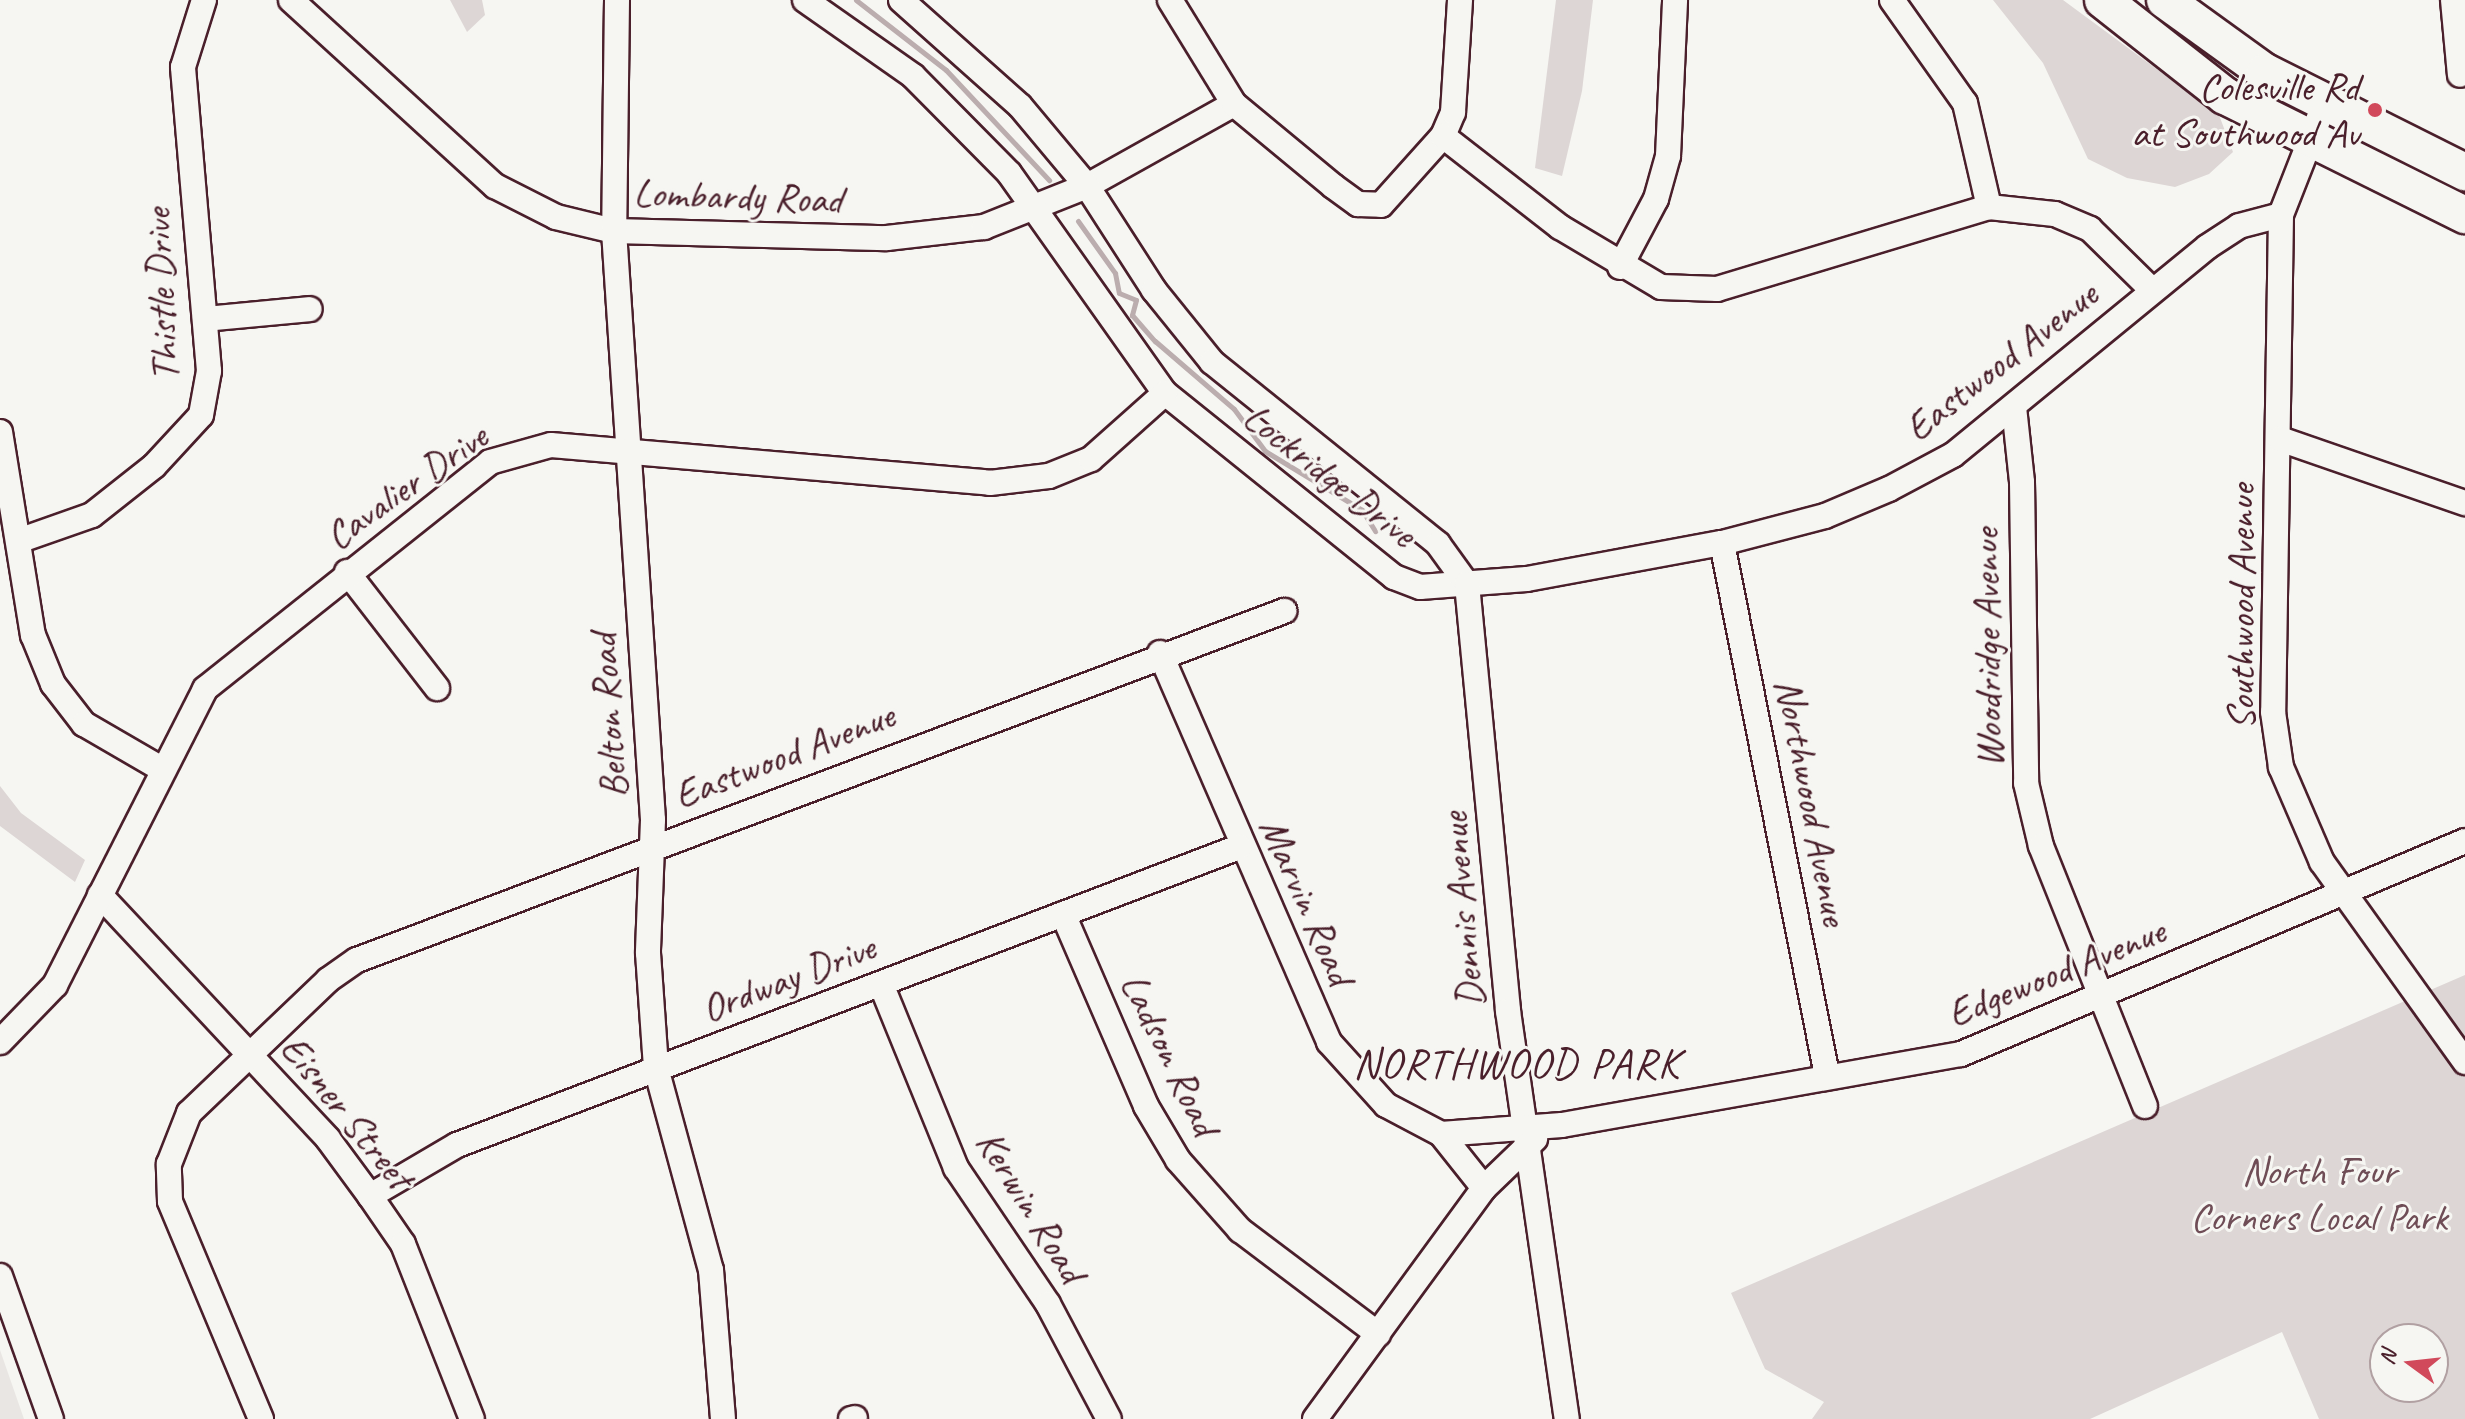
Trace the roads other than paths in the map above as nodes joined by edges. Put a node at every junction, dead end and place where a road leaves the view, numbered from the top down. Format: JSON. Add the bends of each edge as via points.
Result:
{"nodes":[{"id":1,"x":204,"y":0,"type":"edge"},
{"id":2,"x":291,"y":0,"type":"edge"},
{"id":3,"x":617,"y":0,"type":"edge"},
{"id":4,"x":805,"y":0,"type":"edge"},
{"id":5,"x":901,"y":0,"type":"edge"},
{"id":6,"x":1170,"y":0,"type":"edge"},
{"id":7,"x":1460,"y":0,"type":"edge"},
{"id":8,"x":1675,"y":0,"type":"edge"},
{"id":9,"x":1892,"y":0,"type":"edge"},
{"id":10,"x":2103,"y":0,"type":"edge"},
{"id":11,"x":2165,"y":0,"type":"edge"},
{"id":12,"x":2453,"y":0,"type":"edge"},
{"id":13,"x":2460,"y":75,"type":"dead end"},
{"id":14,"x":1234,"y":104,"type":"junction"},
{"id":15,"x":2324,"y":105,"type":"junction"},
{"id":16,"x":1443,"y":136,"type":"junction"},
{"id":17,"x":2305,"y":142,"type":"junction"},
{"id":18,"x":2465,"y":172,"type":"edge"},
{"id":19,"x":1087,"y":186,"type":"junction"},
{"id":20,"x":1989,"y":207,"type":"junction"},
{"id":21,"x":1033,"y":208,"type":"junction"},
{"id":22,"x":2281,"y":215,"type":"junction"},
{"id":23,"x":2465,"y":215,"type":"edge"},
{"id":24,"x":614,"y":231,"type":"junction"},
{"id":25,"x":1620,"y":267,"type":"junction"},
{"id":26,"x":2152,"y":290,"type":"junction"},
{"id":27,"x":310,"y":309,"type":"dead end"},
{"id":28,"x":205,"y":319,"type":"junction"},
{"id":29,"x":1165,"y":393,"type":"junction"},
{"id":30,"x":2014,"y":407,"type":"junction"},
{"id":31,"x":0,"y":432,"type":"edge"},
{"id":32,"x":2280,"y":439,"type":"junction"},
{"id":33,"x":625,"y":451,"type":"junction"},
{"id":34,"x":2465,"y":503,"type":"edge"},
{"id":35,"x":21,"y":540,"type":"junction"},
{"id":36,"x":1722,"y":543,"type":"junction"},
{"id":37,"x":347,"y":572,"type":"junction"},
{"id":38,"x":1467,"y":584,"type":"junction"},
{"id":39,"x":1284,"y":611,"type":"dead end"},
{"id":40,"x":1160,"y":653,"type":"junction"},
{"id":41,"x":437,"y":688,"type":"dead end"},
{"id":42,"x":160,"y":768,"type":"junction"},
{"id":43,"x":2465,"y":841,"type":"edge"},
{"id":44,"x":652,"y":846,"type":"junction"},
{"id":45,"x":1239,"y":847,"type":"junction"},
{"id":46,"x":2345,"y":892,"type":"junction"},
{"id":47,"x":100,"y":895,"type":"junction"},
{"id":48,"x":1063,"y":914,"type":"junction"},
{"id":49,"x":881,"y":984,"type":"junction"},
{"id":50,"x":2102,"y":998,"type":"junction"},
{"id":51,"x":0,"y":1042,"type":"edge"},
{"id":52,"x":249,"y":1053,"type":"junction"},
{"id":53,"x":2465,"y":1062,"type":"edge"},
{"id":54,"x":656,"y":1068,"type":"junction"},
{"id":55,"x":1827,"y":1075,"type":"junction"},
{"id":56,"x":2145,"y":1106,"type":"dead end"},
{"id":57,"x":1441,"y":1134,"type":"junction"},
{"id":58,"x":1524,"y":1136,"type":"junction"},
{"id":59,"x":1484,"y":1188,"type":"junction"},
{"id":60,"x":370,"y":1196,"type":"junction"},
{"id":61,"x":0,"y":1276,"type":"edge"},
{"id":62,"x":1378,"y":1334,"type":"junction"},
{"id":63,"x":51,"y":1419,"type":"edge"},
{"id":64,"x":261,"y":1419,"type":"edge"},
{"id":65,"x":472,"y":1419,"type":"edge"},
{"id":66,"x":723,"y":1419,"type":"edge"},
{"id":67,"x":1109,"y":1419,"type":"edge"},
{"id":68,"x":1315,"y":1419,"type":"edge"},
{"id":69,"x":1567,"y":1419,"type":"edge"}],
"edges":[{"from":1,"to":28,"type":"street","name":"Thistle Drive","via":[[183,67]]},
{"from":2,"to":24,"type":"street","name":"Lombardy Road","via":[[495,186],[556,217]]},
{"from":3,"to":24,"type":"street","name":"Belton Road"},
{"from":4,"to":21,"type":"street","name":"Lockridge Drive","via":[[913,76],[1009,173]]},
{"from":5,"to":19,"type":"street","name":"Lockridge Drive","via":[[1020,106]]},
{"from":6,"to":14,"type":"street"},
{"from":7,"to":16,"type":"street","via":[[1453,112]]},
{"from":8,"to":25,"type":"street","via":[[1668,156],[1656,199]]},
{"from":9,"to":20,"type":"street","via":[[1965,103]]},
{"from":10,"to":17,"type":"highway","via":[[2225,96]]},
{"from":11,"to":15,"type":"highway"},
{"from":12,"to":13,"type":"street"},
{"from":14,"to":16,"type":"street","via":[[1358,204],[1381,205]]},
{"from":14,"to":19,"type":"street","name":"Lombardy Road"},
{"from":15,"to":17,"type":"street","name":"Southwood Avenue"},
{"from":15,"to":18,"type":"highway"},
{"from":16,"to":25,"type":"street"},
{"from":17,"to":22,"type":"street","name":"Southwood Avenue"},
{"from":17,"to":23,"type":"highway"},
{"from":19,"to":21,"type":"street","name":"Lombardy Road"},
{"from":19,"to":38,"type":"street","name":"Lockridge Drive","via":[[1188,336],[1438,544]]},
{"from":20,"to":25,"type":"street","via":[[1717,289],[1661,287]]},
{"from":20,"to":26,"type":"street","via":[[2055,214],[2090,229]]},
{"from":21,"to":24,"type":"street","name":"Lombardy Road","via":[[984,227],[887,238]]},
{"from":21,"to":29,"type":"street","name":"Lockridge Drive"},
{"from":22,"to":26,"type":"street","name":"Eastwood Avenue","via":[[2239,226]]},
{"from":22,"to":32,"type":"street","name":"Southwood Avenue"},
{"from":24,"to":33,"type":"street","name":"Belton Road"},
{"from":26,"to":30,"type":"street","name":"Eastwood Avenue"},
{"from":27,"to":28,"type":"street"},
{"from":28,"to":35,"type":"street","name":"Thistle Drive","via":[[209,371],[191,431],[92,515]]},
{"from":29,"to":33,"type":"street","name":"Cavalier Drive","via":[[1091,459],[1049,476],[990,483]]},
{"from":29,"to":38,"type":"street","name":"Lockridge Drive","via":[[1394,577],[1420,587]]},
{"from":30,"to":36,"type":"street","name":"Eastwood Avenue","via":[[1953,455],[1889,489],[1825,516]]},
{"from":30,"to":50,"type":"street","name":"Woodridge Avenue","via":[[2022,482],[2026,783],[2041,846]]},
{"from":31,"to":35,"type":"street"},
{"from":32,"to":34,"type":"street"},
{"from":32,"to":46,"type":"street","name":"Southwood Avenue","via":[[2273,712],[2299,820]]},
{"from":33,"to":37,"type":"street","name":"Cavalier Drive","via":[[551,445],[512,452]]},
{"from":33,"to":44,"type":"street","name":"Belton Road"},
{"from":35,"to":42,"type":"street","via":[[33,635],[53,684],[84,724]]},
{"from":36,"to":38,"type":"street","name":"Eastwood Avenue"},
{"from":36,"to":55,"type":"street","name":"Northwood Avenue"},
{"from":37,"to":41,"type":"street"},
{"from":37,"to":42,"type":"street","name":"Cavalier Drive","via":[[205,689]]},
{"from":38,"to":58,"type":"street","name":"Dennis Avenue"},
{"from":39,"to":40,"type":"street","name":"Eastwood Avenue"},
{"from":40,"to":44,"type":"street","name":"Eastwood Avenue"},
{"from":40,"to":45,"type":"street","name":"Marvin Road"},
{"from":42,"to":47,"type":"street","name":"Cavalier Drive"},
{"from":43,"to":46,"type":"street","name":"Edgewood Avenue"},
{"from":44,"to":52,"type":"street","name":"Eastwood Avenue","via":[[357,960]]},
{"from":44,"to":54,"type":"street","name":"Belton Road","via":[[648,953]]},
{"from":45,"to":48,"type":"street","name":"Ordway Drive"},
{"from":45,"to":57,"type":"street","name":"Marvin Road","via":[[1341,1063],[1386,1105]]},
{"from":46,"to":50,"type":"street","name":"Edgewood Avenue"},
{"from":46,"to":53,"type":"street","name":"Southwood Avenue"},
{"from":47,"to":51,"type":"street","name":"Cavalier Drive","via":[[55,985]]},
{"from":47,"to":52,"type":"street","name":"Eisner Street"},
{"from":48,"to":49,"type":"street","name":"Ordway Drive"},
{"from":48,"to":62,"type":"street","name":"Ladson Road","via":[[1146,1106],[1178,1160],[1240,1230]]},
{"from":49,"to":54,"type":"street","name":"Ordway Drive"},
{"from":49,"to":67,"type":"street","name":"Kerwin Road","via":[[956,1168],[1056,1317]]},
{"from":50,"to":55,"type":"street","name":"Edgewood Avenue","via":[[1961,1054]]},
{"from":50,"to":56,"type":"street","name":"Woodridge Avenue"},
{"from":52,"to":60,"type":"street","name":"Eisner Street"},
{"from":52,"to":64,"type":"street","name":"Eastwood Avenue","via":[[189,1113],[169,1164],[170,1201]]},
{"from":54,"to":60,"type":"street","name":"Ordway Drive","via":[[457,1145]]},
{"from":54,"to":66,"type":"street","name":"Belton Road","via":[[672,1148],[711,1270]]},
{"from":55,"to":58,"type":"street","name":"Edgewood Avenue"},
{"from":57,"to":58,"type":"street"},
{"from":57,"to":59,"type":"street","name":"Marvin Road"},
{"from":58,"to":59,"type":"street"},
{"from":58,"to":69,"type":"street","name":"Dennis Avenue"},
{"from":59,"to":62,"type":"street"},
{"from":60,"to":65,"type":"street","name":"Eisner Street","via":[[415,1270]]},
{"from":61,"to":63,"type":"street"},
{"from":62,"to":68,"type":"street"}]}
